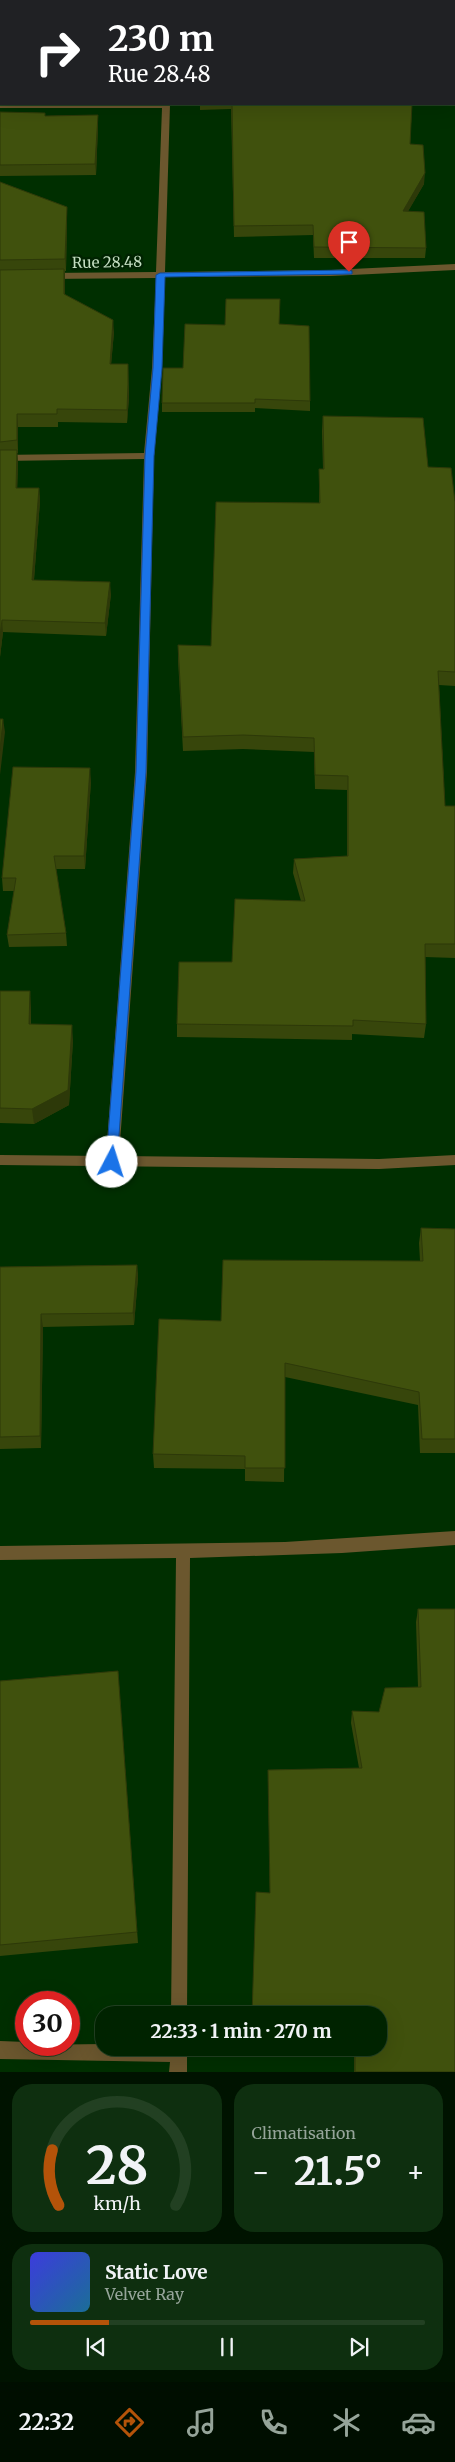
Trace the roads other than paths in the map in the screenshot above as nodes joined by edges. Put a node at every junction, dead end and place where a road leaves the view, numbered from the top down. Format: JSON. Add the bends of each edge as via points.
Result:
{"nodes":[{"id":1,"x":166,"y":105,"type":"edge"},
{"id":2,"x":455,"y":268,"type":"edge"},
{"id":3,"x":160,"y":275,"type":"junction"},
{"id":4,"x":36,"y":276,"type":"edge"},
{"id":5,"x":149,"y":456,"type":"junction"},
{"id":6,"x":0,"y":458,"type":"edge"},
{"id":7,"x":0,"y":1160,"type":"edge"},
{"id":8,"x":455,"y":1160,"type":"edge"},
{"id":9,"x":112,"y":1162,"type":"junction"},
{"id":10,"x":455,"y":1538,"type":"edge"},
{"id":11,"x":182,"y":1552,"type":"junction"},
{"id":12,"x":0,"y":1553,"type":"edge"},
{"id":13,"x":179,"y":2006,"type":"edge"},
{"id":14,"x":0,"y":2050,"type":"edge"},
{"id":15,"x":95,"y":2051,"type":"edge"},
{"id":16,"x":178,"y":2056,"type":"edge"},
{"id":17,"x":178,"y":2072,"type":"edge"}],
"edges":[{"from":1,"to":3,"type":"street"},
{"from":2,"to":3,"type":"street","name":"Rue 28.48"},
{"from":3,"to":4,"type":"street","name":"Rue 28.48"},
{"from":3,"to":5,"type":"street","via":[[157,368]]},
{"from":5,"to":6,"type":"street"},
{"from":5,"to":9,"type":"street","via":[[141,772]]},
{"from":7,"to":9,"type":"street"},
{"from":8,"to":9,"type":"street","via":[[379,1164]]},
{"from":10,"to":11,"type":"street","via":[[363,1547]]},
{"from":11,"to":12,"type":"street"},
{"from":11,"to":13,"type":"street"},
{"from":14,"to":15,"type":"street"},
{"from":16,"to":17,"type":"street"}]}
